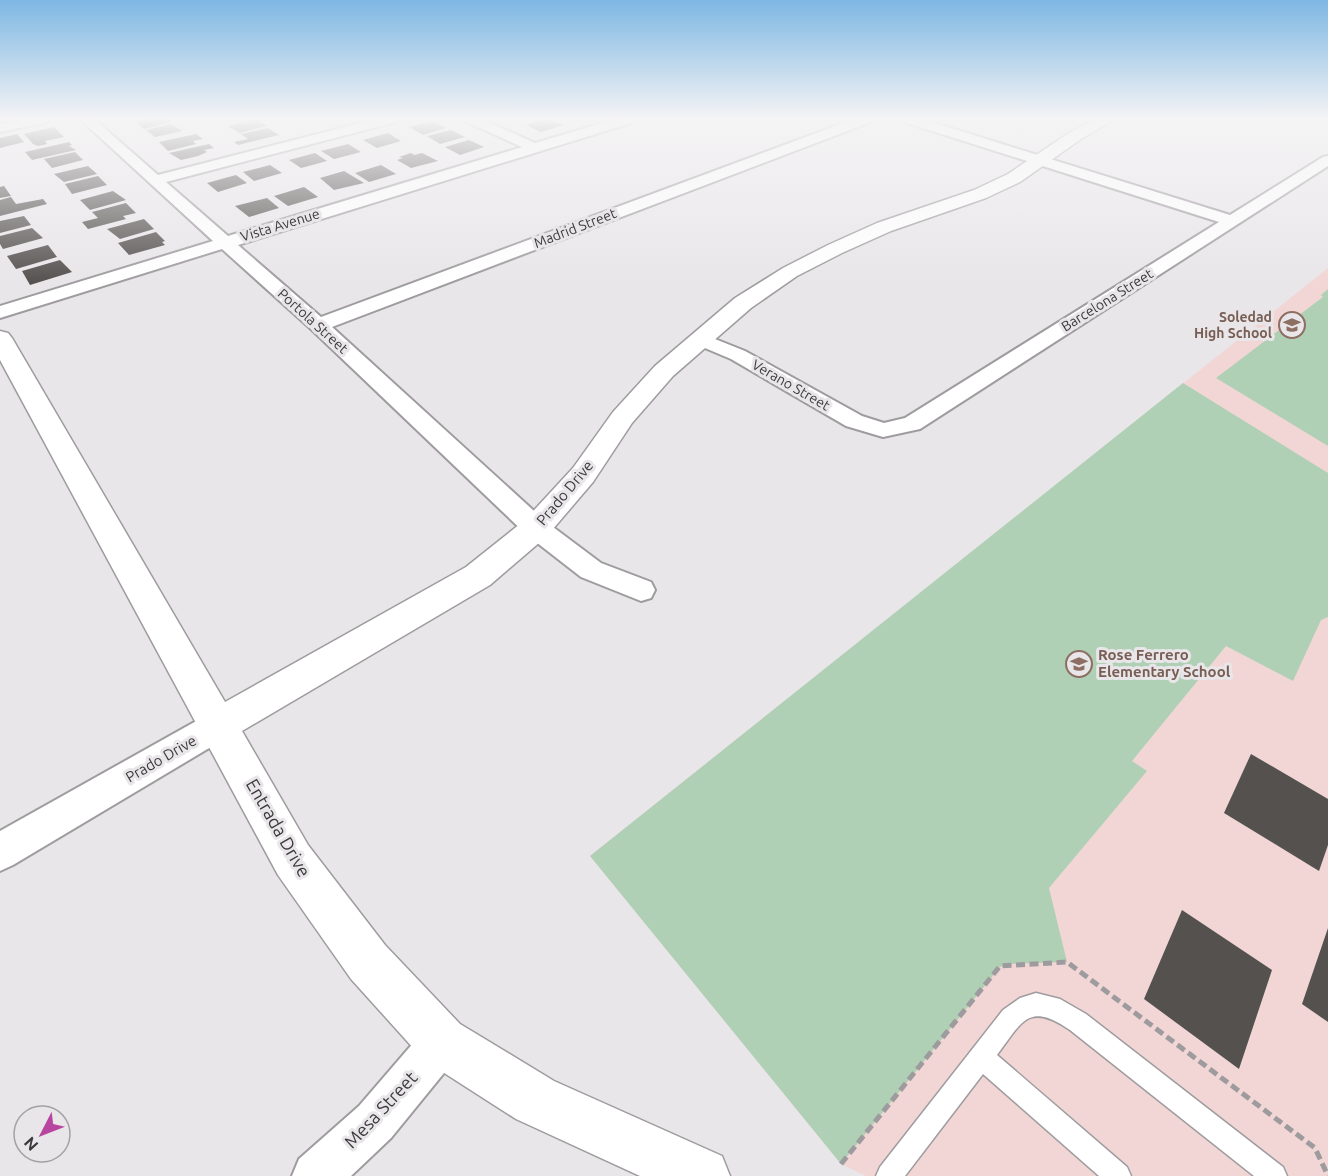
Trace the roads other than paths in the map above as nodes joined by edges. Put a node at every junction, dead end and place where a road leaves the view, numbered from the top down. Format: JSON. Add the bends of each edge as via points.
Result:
{"nodes":[{"id":1,"x":148,"y":174,"type":"edge"},
{"id":2,"x":179,"y":174,"type":"edge"},
{"id":3,"x":449,"y":174,"type":"edge"},
{"id":4,"x":720,"y":174,"type":"edge"},
{"id":5,"x":1020,"y":174,"type":"edge"},
{"id":6,"x":1085,"y":174,"type":"edge"},
{"id":7,"x":1306,"y":174,"type":"edge"},
{"id":8,"x":155,"y":180,"type":"junction"},
{"id":9,"x":1232,"y":221,"type":"junction"},
{"id":10,"x":226,"y":242,"type":"junction"},
{"id":11,"x":0,"y":312,"type":"edge"},
{"id":12,"x":318,"y":325,"type":"junction"},
{"id":13,"x":0,"y":338,"type":"edge"},
{"id":14,"x":700,"y":339,"type":"junction"},
{"id":15,"x":883,"y":430,"type":"joint"},
{"id":16,"x":536,"y":528,"type":"junction"},
{"id":17,"x":641,"y":590,"type":"dead end"},
{"id":18,"x":219,"y":725,"type":"junction"},
{"id":19,"x":0,"y":852,"type":"edge"},
{"id":20,"x":442,"y":1042,"type":"junction"},
{"id":21,"x":981,"y":1057,"type":"junction"},
{"id":22,"x":316,"y":1176,"type":"edge"},
{"id":23,"x":702,"y":1176,"type":"edge"},
{"id":24,"x":889,"y":1176,"type":"edge"},
{"id":25,"x":1118,"y":1176,"type":"edge"},
{"id":26,"x":1274,"y":1176,"type":"edge"}],
"edges":[{"from":1,"to":8,"type":"street","name":"Portola Street"},
{"from":2,"to":8,"type":"street"},
{"from":3,"to":10,"type":"street","name":"Vista Avenue"},
{"from":4,"to":12,"type":"street","name":"Madrid Street"},
{"from":5,"to":14,"type":"street","name":"Prado Drive","via":[[980,194],[884,227],[799,267],[742,303]]},
{"from":6,"to":9,"type":"street"},
{"from":7,"to":9,"type":"street","name":"Barcelona Street"},
{"from":8,"to":10,"type":"street","name":"Portola Street"},
{"from":9,"to":15,"type":"street","name":"Barcelona Street","via":[[912,424]]},
{"from":10,"to":11,"type":"street","name":"Vista Avenue"},
{"from":10,"to":12,"type":"street","name":"Portola Street"},
{"from":12,"to":16,"type":"street","name":"Portola Street"},
{"from":13,"to":18,"type":"street","name":"Entrada Drive"},
{"from":14,"to":15,"type":"street","name":"Verano Street","via":[[738,355],[854,421]]},
{"from":14,"to":16,"type":"street","name":"Prado Drive","via":[[664,371],[622,418],[583,475]]},
{"from":16,"to":17,"type":"street","name":"Portola Street","via":[[591,570]]},
{"from":16,"to":18,"type":"street","name":"Prado Drive","via":[[478,576]]},
{"from":18,"to":19,"type":"street","name":"Prado Drive"},
{"from":18,"to":20,"type":"street","name":"Entrada Drive","via":[[293,861],[368,962]]},
{"from":20,"to":22,"type":"street","name":"Mesa Street","via":[[375,1122]]},
{"from":20,"to":23,"type":"street","name":"Entrada Drive","via":[[535,1100]]},
{"from":21,"to":24,"type":"lane"},
{"from":21,"to":25,"type":"lane"},
{"from":21,"to":26,"type":"lane","via":[[1021,1008],[1030,1004],[1051,1006],[1078,1022]]}]}
